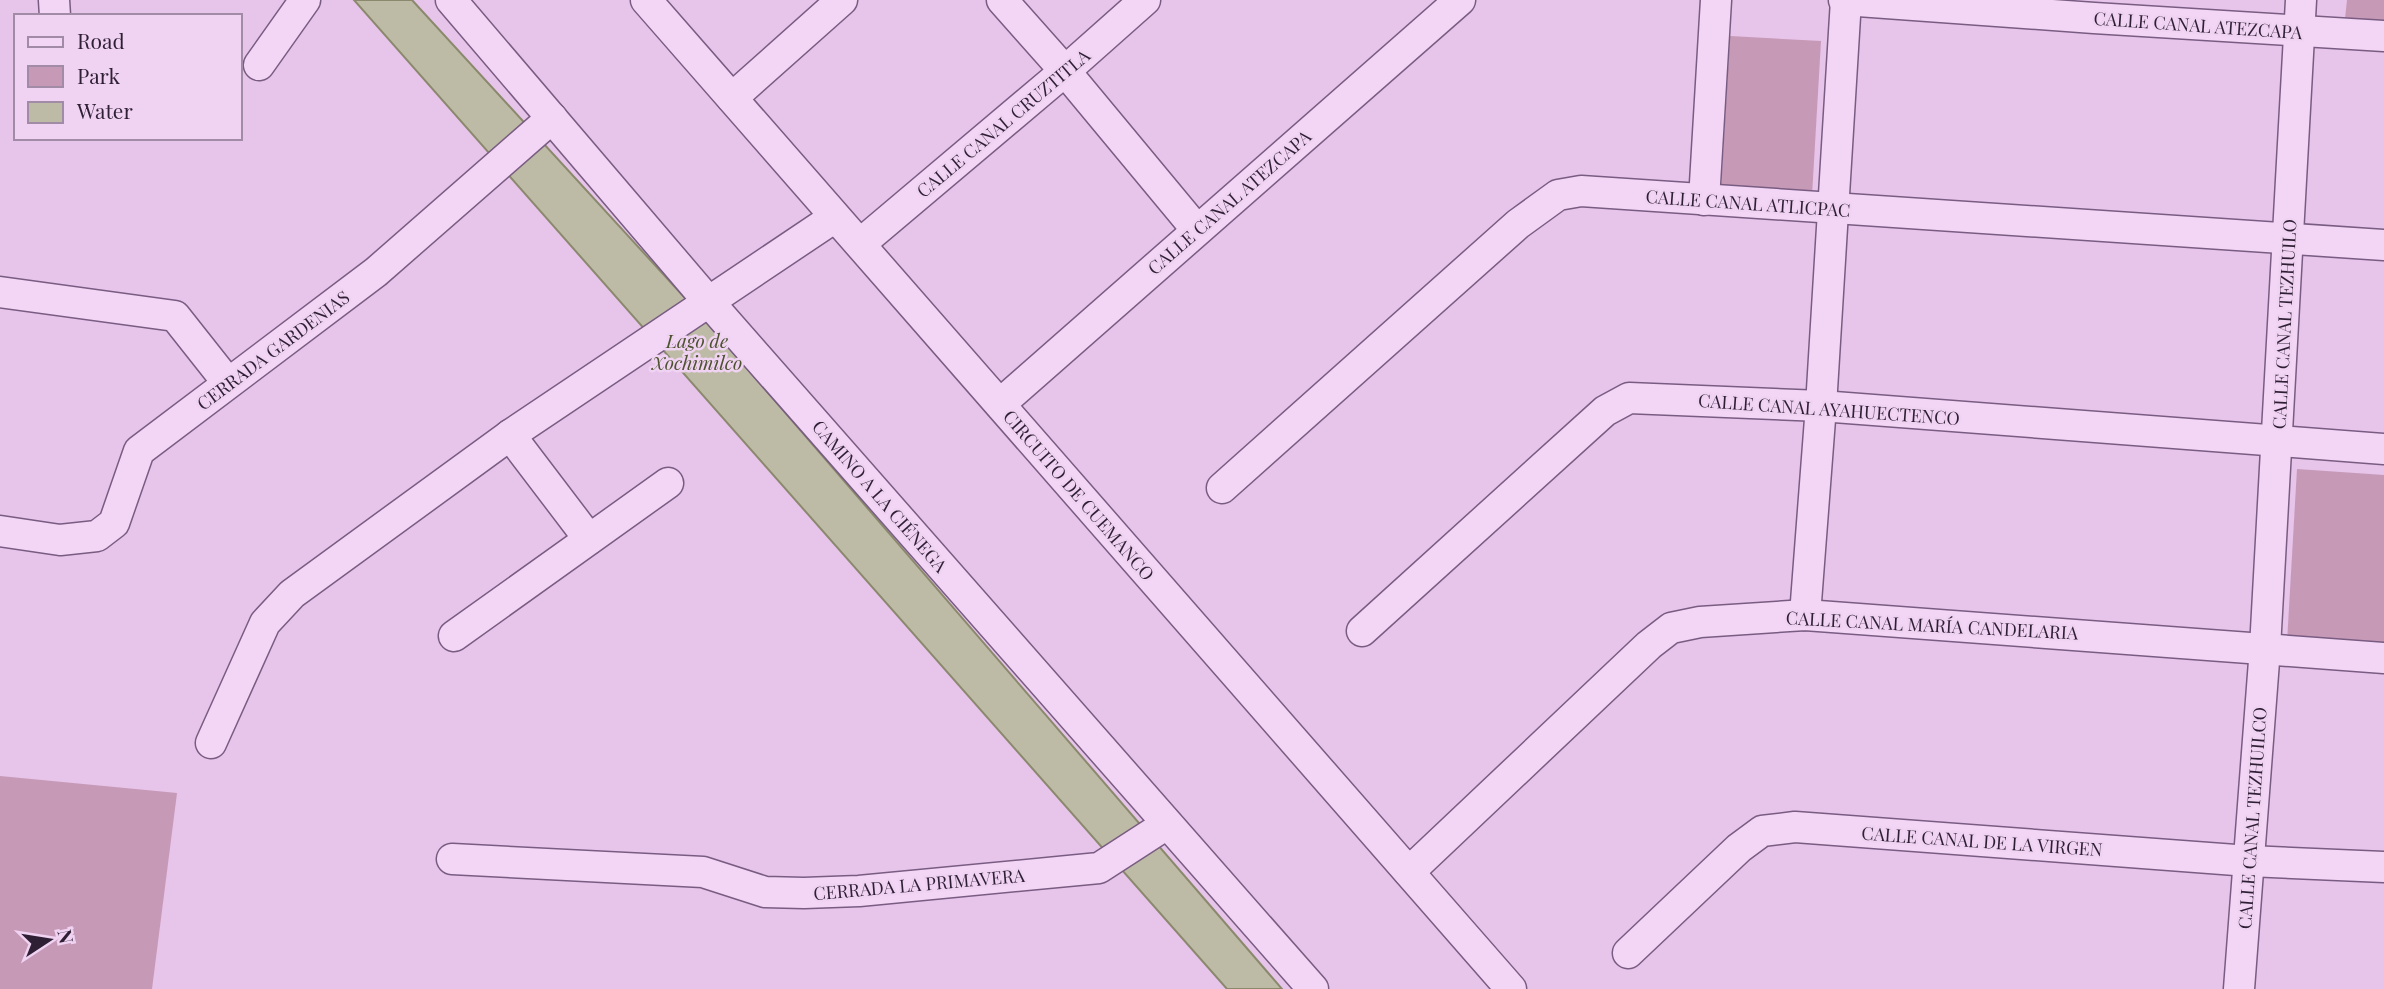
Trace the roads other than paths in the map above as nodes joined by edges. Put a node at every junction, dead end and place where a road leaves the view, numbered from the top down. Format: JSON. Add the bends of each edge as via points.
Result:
{"nodes":[{"id":1,"x":305,"y":0,"type":"edge"},
{"id":2,"x":451,"y":0,"type":"edge"},
{"id":3,"x":646,"y":0,"type":"edge"},
{"id":4,"x":842,"y":0,"type":"edge"},
{"id":5,"x":1002,"y":0,"type":"edge"},
{"id":6,"x":1145,"y":0,"type":"edge"},
{"id":7,"x":1460,"y":0,"type":"edge"},
{"id":8,"x":1716,"y":0,"type":"edge"},
{"id":9,"x":1845,"y":0,"type":"edge"},
{"id":10,"x":2301,"y":0,"type":"edge"},
{"id":11,"x":1893,"y":2,"type":"edge"},
{"id":12,"x":2094,"y":9,"type":"edge"},
{"id":13,"x":2298,"y":32,"type":"junction"},
{"id":14,"x":2384,"y":36,"type":"edge"},
{"id":15,"x":259,"y":65,"type":"dead end"},
{"id":16,"x":1065,"y":71,"type":"junction"},
{"id":17,"x":732,"y":98,"type":"junction"},
{"id":18,"x":550,"y":119,"type":"junction"},
{"id":19,"x":1704,"y":200,"type":"junction"},
{"id":20,"x":1833,"y":209,"type":"junction"},
{"id":21,"x":835,"y":217,"type":"junction"},
{"id":22,"x":1197,"y":230,"type":"junction"},
{"id":23,"x":2289,"y":237,"type":"junction"},
{"id":24,"x":859,"y":244,"type":"junction"},
{"id":25,"x":2384,"y":245,"type":"edge"},
{"id":26,"x":0,"y":292,"type":"edge"},
{"id":27,"x":703,"y":304,"type":"junction"},
{"id":28,"x":229,"y":383,"type":"junction"},
{"id":29,"x":1000,"y":404,"type":"junction"},
{"id":30,"x":1821,"y":406,"type":"junction"},
{"id":31,"x":510,"y":435,"type":"junction"},
{"id":32,"x":2277,"y":442,"type":"junction"},
{"id":33,"x":2384,"y":449,"type":"edge"},
{"id":34,"x":668,"y":483,"type":"dead end"},
{"id":35,"x":1223,"y":488,"type":"dead end"},
{"id":36,"x":0,"y":531,"type":"edge"},
{"id":37,"x":590,"y":539,"type":"junction"},
{"id":38,"x":1805,"y":615,"type":"junction"},
{"id":39,"x":1362,"y":631,"type":"dead end"},
{"id":40,"x":454,"y":636,"type":"dead end"},
{"id":41,"x":2265,"y":648,"type":"junction"},
{"id":42,"x":2384,"y":658,"type":"edge"},
{"id":43,"x":211,"y":743,"type":"dead end"},
{"id":44,"x":1165,"y":826,"type":"junction"},
{"id":45,"x":452,"y":859,"type":"dead end"},
{"id":46,"x":2249,"y":861,"type":"junction"},
{"id":47,"x":2384,"y":867,"type":"edge"},
{"id":48,"x":1409,"y":872,"type":"junction"},
{"id":49,"x":1628,"y":953,"type":"dead end"},
{"id":50,"x":1313,"y":989,"type":"edge"},
{"id":51,"x":1511,"y":989,"type":"edge"},
{"id":52,"x":2239,"y":989,"type":"edge"}],
"edges":[{"from":1,"to":15,"type":"street"},
{"from":2,"to":18,"type":"street","name":"CAMINO A LA CIÉNEGA"},
{"from":3,"to":17,"type":"street","name":"CIRCUITO DE CUEMANCO"},
{"from":4,"to":17,"type":"street"},
{"from":5,"to":16,"type":"street"},
{"from":6,"to":16,"type":"street","name":"CALLE CANAL CRUZTITLA"},
{"from":7,"to":22,"type":"street","name":"CALLE CANAL ATEZCAPA"},
{"from":8,"to":19,"type":"street"},
{"from":9,"to":11,"type":"street","name":"CALLE CANAL ATEZCAPA"},
{"from":9,"to":20,"type":"street"},
{"from":10,"to":13,"type":"street","name":"CALLE CANAL TEZHUILO"},
{"from":11,"to":12,"type":"street","name":"CALLE CANAL ATEZCAPA"},
{"from":12,"to":13,"type":"street","name":"CALLE CANAL ATEZCAPA"},
{"from":13,"to":14,"type":"street","name":"CALLE CANAL ATEZCAPA"},
{"from":13,"to":23,"type":"street","name":"CALLE CANAL TEZHUILO"},
{"from":16,"to":22,"type":"street"},
{"from":16,"to":24,"type":"street","name":"CALLE CANAL CRUZTITLA"},
{"from":17,"to":21,"type":"street","name":"CIRCUITO DE CUEMANCO"},
{"from":18,"to":27,"type":"street","name":"CAMINO A LA CIÉNEGA"},
{"from":18,"to":28,"type":"street","name":"CERRADA GARDENIAS","via":[[376,272]]},
{"from":19,"to":20,"type":"street","name":"CALLE CANAL ATLICPAC"},
{"from":19,"to":35,"type":"street","name":"CALLE CANAL ATLICPAC","via":[[1581,191],[1558,195],[1518,224]]},
{"from":20,"to":23,"type":"street","name":"CALLE CANAL ATLICPAC"},
{"from":20,"to":30,"type":"street"},
{"from":21,"to":24,"type":"street","name":"CIRCUITO DE CUEMANCO"},
{"from":21,"to":27,"type":"street"},
{"from":22,"to":29,"type":"street","name":"CALLE CANAL ATEZCAPA"},
{"from":23,"to":25,"type":"street","name":"CALLE CANAL ATLICPAC"},
{"from":23,"to":32,"type":"street","name":"CALLE CANAL TEZHUILO"},
{"from":24,"to":29,"type":"street","name":"CIRCUITO DE CUEMANCO"},
{"from":26,"to":28,"type":"street","via":[[175,316]]},
{"from":27,"to":31,"type":"street"},
{"from":27,"to":44,"type":"street","name":"CAMINO A LA CIÉNEGA"},
{"from":28,"to":36,"type":"street","name":"CERRADA GARDENIAS","via":[[139,451],[114,523],[97,536],[60,540]]},
{"from":29,"to":48,"type":"street","name":"CIRCUITO DE CUEMANCO"},
{"from":30,"to":32,"type":"street","name":"CALLE CANAL AYAHUECTENCO"},
{"from":30,"to":38,"type":"street"},
{"from":30,"to":39,"type":"street","name":"CALLE CANAL AYAHUECTENCO","via":[[1629,398],[1605,411]]},
{"from":31,"to":37,"type":"street"},
{"from":31,"to":43,"type":"street","via":[[292,594],[265,623]]},
{"from":32,"to":33,"type":"street","name":"CALLE CANAL AYAHUECTENCO"},
{"from":32,"to":41,"type":"street","name":"CALLE CANAL TEZHUILO"},
{"from":34,"to":37,"type":"street"},
{"from":37,"to":40,"type":"street"},
{"from":38,"to":41,"type":"street","name":"CALLE CANAL MARÍA CANDELARIA"},
{"from":38,"to":48,"type":"street","name":"CALLE CANAL MARÍA CANDELARIA","via":[[1671,628]]},
{"from":41,"to":42,"type":"street","name":"CALLE CANAL MARÍA CANDELARIA"},
{"from":41,"to":46,"type":"street","name":"CALLE CANAL TEZHUILCO"},
{"from":44,"to":45,"type":"street","name":"CERRADA LA PRIMAVERA","via":[[1099,868],[859,891],[765,892],[703,872]]},
{"from":44,"to":50,"type":"street","name":"CAMINO A LA CIÉNEGA"},
{"from":46,"to":47,"type":"street","name":"CALLE CANAL DE LA VIRGEN"},
{"from":46,"to":49,"type":"street","name":"CALLE CANAL DE LA VIRGEN","via":[[1795,827],[1762,831]]},
{"from":46,"to":52,"type":"street","name":"CALLE CANAL TEZHUILCO"},
{"from":48,"to":51,"type":"street","name":"CIRCUITO DE CUEMANCO"}]}
